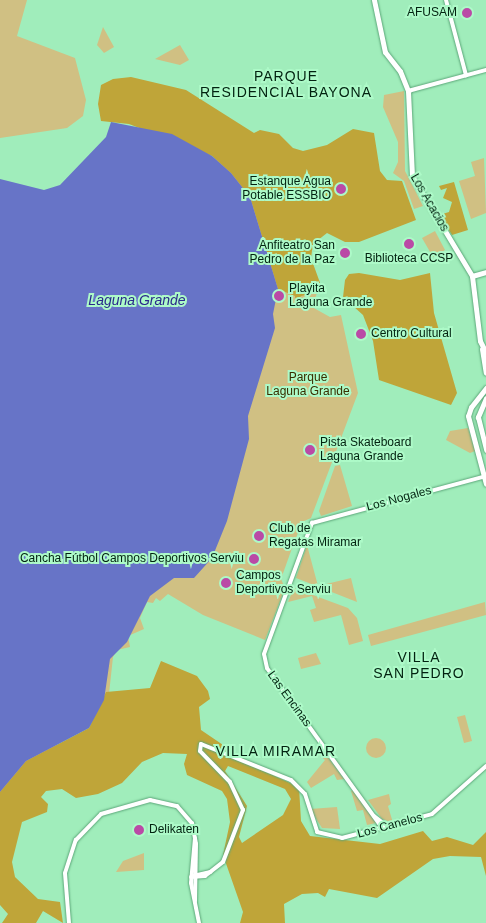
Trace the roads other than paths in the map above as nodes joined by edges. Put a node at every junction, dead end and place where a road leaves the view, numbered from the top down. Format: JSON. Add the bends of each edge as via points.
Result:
{"nodes":[{"id":1,"x":374,"y":0,"type":"edge"},
{"id":2,"x":446,"y":0,"type":"edge"},
{"id":3,"x":486,"y":70,"type":"edge"},
{"id":4,"x":466,"y":75,"type":"junction"},
{"id":5,"x":408,"y":91,"type":"junction"},
{"id":6,"x":486,"y":272,"type":"edge"},
{"id":7,"x":472,"y":276,"type":"junction"},
{"id":8,"x":482,"y":346,"type":"junction"},
{"id":9,"x":486,"y":353,"type":"edge"},
{"id":10,"x":486,"y":373,"type":"edge"},
{"id":11,"x":486,"y":388,"type":"edge"},
{"id":12,"x":486,"y":398,"type":"edge"},
{"id":13,"x":479,"y":424,"type":"junction"},
{"id":14,"x":470,"y":426,"type":"junction"},
{"id":15,"x":486,"y":450,"type":"edge"},
{"id":16,"x":485,"y":476,"type":"edge"},
{"id":17,"x":486,"y":484,"type":"edge"},
{"id":18,"x":265,"y":666,"type":"joint"},
{"id":19,"x":486,"y":766,"type":"edge"},
{"id":20,"x":373,"y":816,"type":"junction"},
{"id":21,"x":388,"y":827,"type":"junction"},
{"id":22,"x":383,"y":829,"type":"junction"},
{"id":23,"x":195,"y":838,"type":"junction"},
{"id":24,"x":195,"y":865,"type":"junction"},
{"id":25,"x":213,"y":872,"type":"junction"},
{"id":26,"x":204,"y":873,"type":"junction"},
{"id":27,"x":193,"y":877,"type":"junction"},
{"id":28,"x":69,"y":923,"type":"edge"},
{"id":29,"x":199,"y":923,"type":"edge"}],
"edges":[{"from":1,"to":5,"type":"main road","name":"Los Acacios","via":[[384,52],[400,71]]},
{"from":2,"to":4,"type":"street"},
{"from":3,"to":4,"type":"street"},
{"from":4,"to":5,"type":"street"},
{"from":5,"to":7,"type":"main road","name":"Los Acacios","via":[[412,176]]},
{"from":6,"to":7,"type":"main road"},
{"from":7,"to":8,"type":"main road","name":"Los Acacios"},
{"from":8,"to":9,"type":"main road","name":"Los Acacios"},
{"from":8,"to":10,"type":"main road"},
{"from":11,"to":14,"type":"main road","via":[[470,409]]},
{"from":12,"to":13,"type":"main road","via":[[480,409]]},
{"from":13,"to":14,"type":"main road"},
{"from":13,"to":15,"type":"main road"},
{"from":14,"to":16,"type":"main road"},
{"from":16,"to":17,"type":"main road"},
{"from":16,"to":18,"type":"street","name":"Los Nogales","via":[[312,523],[265,652]]},
{"from":18,"to":20,"type":"street","name":"Las Encinas"},
{"from":19,"to":21,"type":"street","name":"Los Canelos","via":[[435,813]]},
{"from":20,"to":21,"type":"street"},
{"from":20,"to":22,"type":"street","name":"Las Encinas"},
{"from":21,"to":22,"type":"street","name":"Los Canelos"},
{"from":22,"to":25,"type":"street","name":"Los Canelos","via":[[342,838],[323,835],[312,822],[305,794],[291,780],[201,744],[200,751],[230,782],[243,808],[228,854]]},
{"from":23,"to":24,"type":"street"},
{"from":23,"to":27,"type":"street"},
{"from":23,"to":28,"type":"street","via":[[186,812],[166,801],[147,801],[98,816],[80,834],[69,856],[65,885]]},
{"from":24,"to":26,"type":"street"},
{"from":24,"to":27,"type":"street"},
{"from":25,"to":26,"type":"street"},
{"from":25,"to":27,"type":"street"},
{"from":26,"to":27,"type":"street"},
{"from":27,"to":29,"type":"street"}]}
